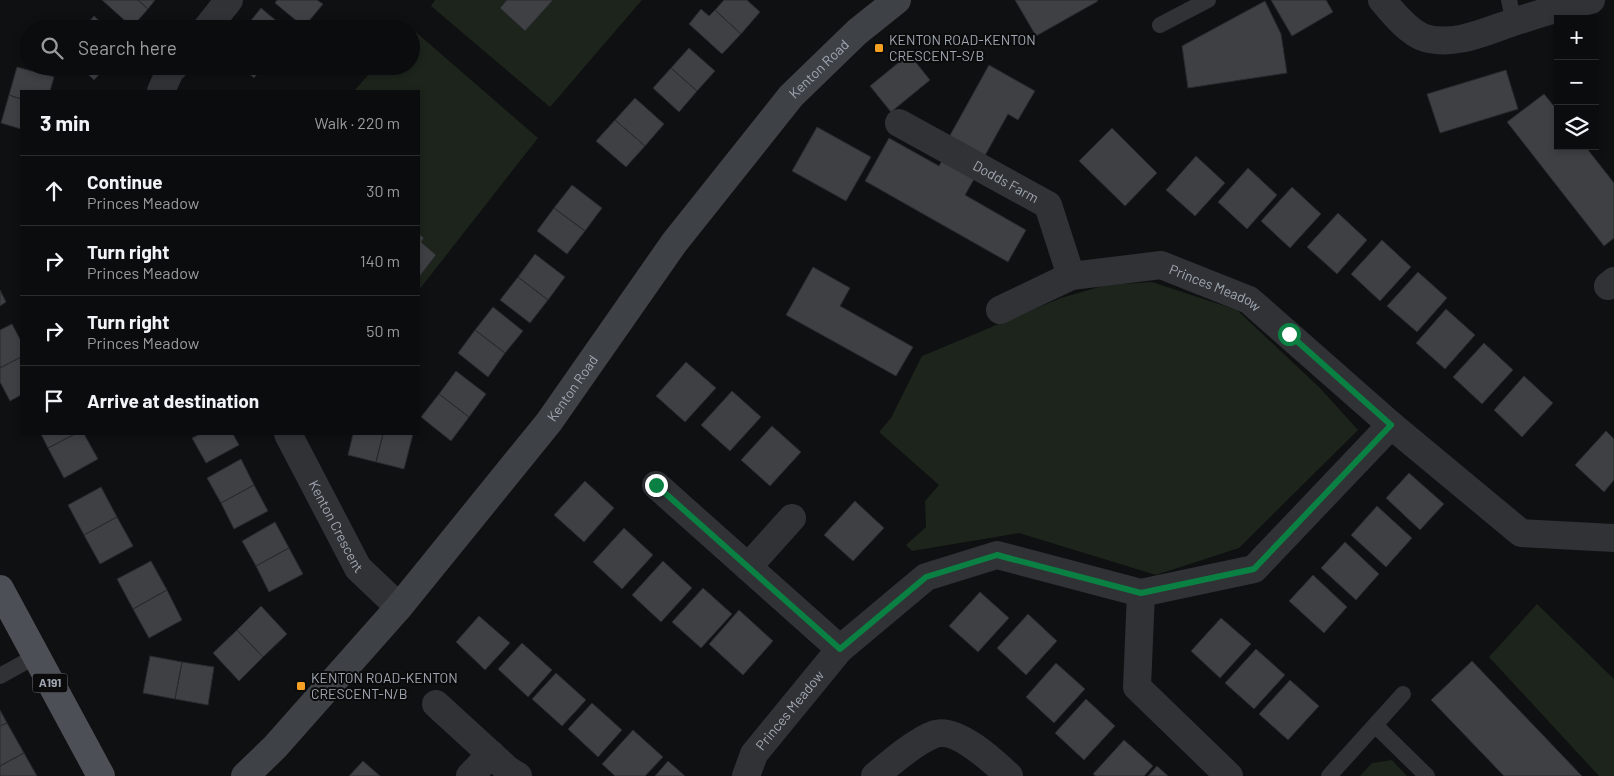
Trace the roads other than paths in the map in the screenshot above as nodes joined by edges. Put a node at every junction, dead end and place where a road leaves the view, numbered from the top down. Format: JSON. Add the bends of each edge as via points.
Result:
{"nodes":[{"id":1,"x":229,"y":0,"type":"edge"},
{"id":2,"x":897,"y":0,"type":"edge"},
{"id":3,"x":1208,"y":0,"type":"edge"},
{"id":4,"x":1382,"y":0,"type":"edge"},
{"id":5,"x":1591,"y":0,"type":"edge"},
{"id":6,"x":1512,"y":11,"type":"edge"},
{"id":7,"x":213,"y":20,"type":"edge"},
{"id":8,"x":1160,"y":25,"type":"dead end"},
{"id":9,"x":169,"y":75,"type":"edge"},
{"id":10,"x":162,"y":90,"type":"edge"},
{"id":11,"x":899,"y":123,"type":"dead end"},
{"id":12,"x":1071,"y":276,"type":"junction"},
{"id":13,"x":1000,"y":310,"type":"dead end"},
{"id":14,"x":1391,"y":425,"type":"junction"},
{"id":15,"x":289,"y":435,"type":"edge"},
{"id":16,"x":656,"y":485,"type":"dead end"},
{"id":17,"x":792,"y":518,"type":"dead end"},
{"id":18,"x":1614,"y":538,"type":"edge"},
{"id":19,"x":748,"y":567,"type":"junction"},
{"id":20,"x":0,"y":589,"type":"edge"},
{"id":21,"x":1141,"y":593,"type":"junction"},
{"id":22,"x":399,"y":607,"type":"junction"},
{"id":23,"x":840,"y":649,"type":"junction"},
{"id":24,"x":36,"y":656,"type":"junction"},
{"id":25,"x":0,"y":676,"type":"edge"},
{"id":26,"x":1403,"y":694,"type":"dead end"},
{"id":27,"x":436,"y":704,"type":"dead end"},
{"id":28,"x":1376,"y":726,"type":"junction"},
{"id":29,"x":491,"y":754,"type":"junction"},
{"id":30,"x":100,"y":776,"type":"edge"},
{"id":31,"x":245,"y":776,"type":"edge"},
{"id":32,"x":470,"y":776,"type":"edge"},
{"id":33,"x":518,"y":776,"type":"edge"},
{"id":34,"x":746,"y":776,"type":"edge"},
{"id":35,"x":875,"y":776,"type":"edge"},
{"id":36,"x":1009,"y":776,"type":"edge"},
{"id":37,"x":1229,"y":776,"type":"edge"},
{"id":38,"x":1330,"y":776,"type":"edge"},
{"id":39,"x":1427,"y":776,"type":"edge"}],
"edges":[{"from":1,"to":7,"type":"street"},
{"from":2,"to":22,"type":"street","name":"Kenton Road","via":[[857,32],[791,96],[674,243],[549,422]]},
{"from":3,"to":8,"type":"lane"},
{"from":4,"to":6,"type":"street","via":[[1399,21],[1423,38],[1444,40],[1468,37]]},
{"from":5,"to":6,"type":"street"},
{"from":9,"to":10,"type":"street"},
{"from":11,"to":12,"type":"street","name":"Dodds Farm","via":[[1048,205]]},
{"from":12,"to":13,"type":"street","name":"Princes Meadow"},
{"from":12,"to":14,"type":"street","name":"Princes Meadow","via":[[1162,265],[1249,300]]},
{"from":14,"to":18,"type":"street","name":"Princes Meadow","via":[[1521,533]]},
{"from":14,"to":21,"type":"street","name":"Princes Meadow","via":[[1254,569]]},
{"from":15,"to":22,"type":"street","name":"Kenton Crescent","via":[[358,568]]},
{"from":16,"to":19,"type":"street"},
{"from":17,"to":19,"type":"street"},
{"from":19,"to":23,"type":"street"},
{"from":20,"to":24,"type":"main road","number":"A191"},
{"from":21,"to":23,"type":"street","name":"Princes Meadow","via":[[997,555],[926,577]]},
{"from":21,"to":37,"type":"street","via":[[1137,688]]},
{"from":22,"to":31,"type":"street","name":"Kenton Road"},
{"from":23,"to":34,"type":"street","name":"Princes Meadow","via":[[754,754]]},
{"from":24,"to":25,"type":"lane"},
{"from":24,"to":30,"type":"main road","number":"A191"},
{"from":26,"to":28,"type":"lane"},
{"from":27,"to":29,"type":"street"},
{"from":28,"to":38,"type":"lane"},
{"from":28,"to":39,"type":"lane"},
{"from":29,"to":32,"type":"street"},
{"from":29,"to":33,"type":"street"},
{"from":35,"to":36,"type":"street","via":[[918,743],[935,734],[947,733],[992,759]]}]}
